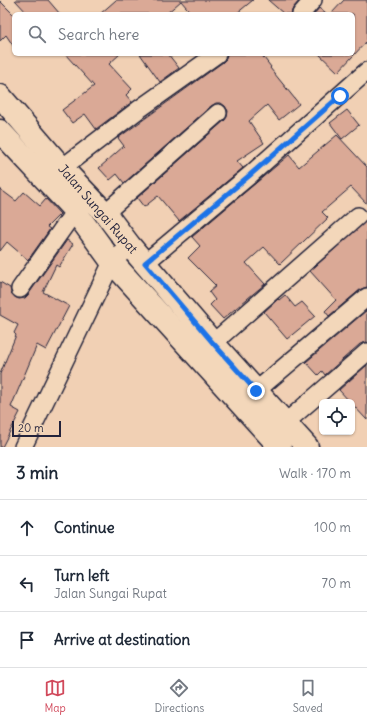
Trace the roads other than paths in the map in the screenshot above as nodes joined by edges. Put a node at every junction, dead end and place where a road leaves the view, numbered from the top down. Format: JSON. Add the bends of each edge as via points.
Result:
{"nodes":[{"id":1,"x":313,"y":0,"type":"edge"},
{"id":2,"x":303,"y":12,"type":"edge"},
{"id":3,"x":214,"y":56,"type":"edge"},
{"id":4,"x":367,"y":71,"type":"edge"},
{"id":5,"x":0,"y":96,"type":"edge"},
{"id":6,"x":218,"y":113,"type":"dead end"},
{"id":7,"x":0,"y":131,"type":"edge"},
{"id":8,"x":62,"y":168,"type":"junction"},
{"id":9,"x":75,"y":211,"type":"junction"},
{"id":10,"x":105,"y":213,"type":"junction"},
{"id":11,"x":358,"y":216,"type":"dead end"},
{"id":12,"x":130,"y":246,"type":"junction"},
{"id":13,"x":112,"y":262,"type":"junction"},
{"id":14,"x":145,"y":263,"type":"junction"},
{"id":15,"x":20,"y":289,"type":"dead end"},
{"id":16,"x":367,"y":297,"type":"edge"},
{"id":17,"x":213,"y":343,"type":"junction"},
{"id":18,"x":367,"y":352,"type":"edge"},
{"id":19,"x":256,"y":391,"type":"junction"},
{"id":20,"x":285,"y":422,"type":"junction"},
{"id":21,"x":23,"y":447,"type":"edge"},
{"id":22,"x":280,"y":447,"type":"edge"},
{"id":23,"x":307,"y":447,"type":"edge"}],
"edges":[{"from":1,"to":2,"type":"street"},
{"from":3,"to":8,"type":"street"},
{"from":4,"to":14,"type":"street","via":[[250,175]]},
{"from":5,"to":8,"type":"main road","name":"Jalan Sungai Rupat"},
{"from":6,"to":10,"type":"street"},
{"from":7,"to":9,"type":"main road","name":"Jalan Sungai Rupat"},
{"from":8,"to":10,"type":"main road","name":"Jalan Sungai Rupat"},
{"from":9,"to":13,"type":"main road","name":"Jalan Sungai Rupat"},
{"from":9,"to":15,"type":"street"},
{"from":10,"to":12,"type":"main road","name":"Jalan Sungai Rupat"},
{"from":11,"to":17,"type":"street"},
{"from":12,"to":13,"type":"street"},
{"from":12,"to":14,"type":"main road","name":"Jalan Sungai Rupat"},
{"from":13,"to":21,"type":"street"},
{"from":13,"to":22,"type":"main road","name":"Jalan Sungai Rupat"},
{"from":14,"to":17,"type":"main road","name":"Jalan Sungai Rupat"},
{"from":16,"to":19,"type":"street"},
{"from":17,"to":19,"type":"main road","name":"Jalan Sungai Rupat"},
{"from":18,"to":20,"type":"street"},
{"from":19,"to":20,"type":"main road","name":"Jalan Sungai Rupat"},
{"from":20,"to":23,"type":"main road","name":"Jalan Sungai Rupat"}]}
